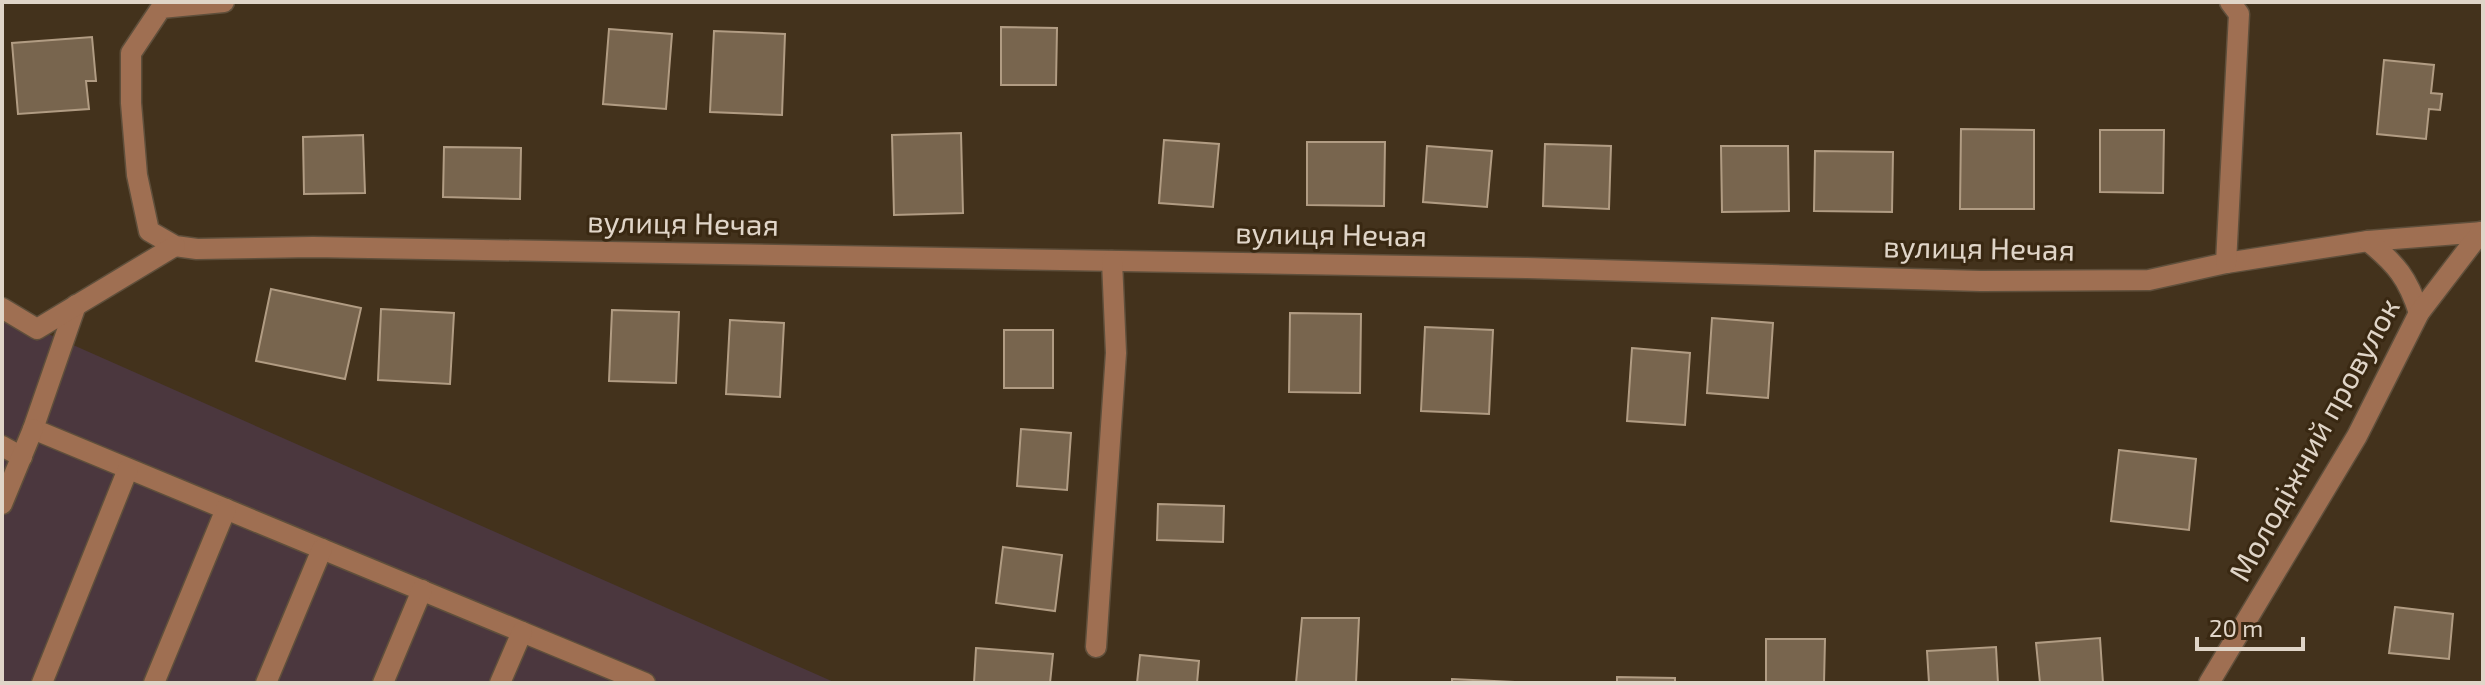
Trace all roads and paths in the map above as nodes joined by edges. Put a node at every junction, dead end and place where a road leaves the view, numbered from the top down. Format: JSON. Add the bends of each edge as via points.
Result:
{"nodes":[{"id":1,"x":224,"y":2,"type":"edge"},
{"id":2,"x":2236,"y":6,"type":"edge"},
{"id":3,"x":2482,"y":232,"type":"edge"},
{"id":4,"x":2368,"y":241,"type":"junction"},
{"id":5,"x":175,"y":246,"type":"junction"},
{"id":6,"x":1112,"y":261,"type":"junction"},
{"id":7,"x":2226,"y":263,"type":"junction"},
{"id":8,"x":76,"y":305,"type":"junction"},
{"id":9,"x":2,"y":308,"type":"edge"},
{"id":10,"x":2419,"y":313,"type":"junction"},
{"id":11,"x":33,"y":429,"type":"junction"},
{"id":12,"x":2,"y":446,"type":"edge"},
{"id":13,"x":22,"y":457,"type":"junction"},
{"id":14,"x":128,"y":469,"type":"junction"},
{"id":15,"x":2,"y":504,"type":"edge"},
{"id":16,"x":226,"y":509,"type":"junction"},
{"id":17,"x":322,"y":549,"type":"junction"},
{"id":18,"x":422,"y":590,"type":"junction"},
{"id":19,"x":522,"y":632,"type":"junction"},
{"id":20,"x":1096,"y":647,"type":"dead end"},
{"id":21,"x":619,"y":678,"type":"edge"},
{"id":22,"x":42,"y":683,"type":"edge"},
{"id":23,"x":154,"y":683,"type":"edge"},
{"id":24,"x":266,"y":683,"type":"edge"},
{"id":25,"x":383,"y":683,"type":"edge"},
{"id":26,"x":500,"y":683,"type":"edge"},
{"id":27,"x":645,"y":683,"type":"edge"},
{"id":28,"x":2209,"y":683,"type":"edge"}],
"edges":[{"from":1,"to":5,"type":"street","via":[[161,8],[131,53],[137,175],[149,231]]},
{"from":2,"to":7,"type":"street"},
{"from":3,"to":4,"type":"street","name":"вулиця Нечая"},
{"from":3,"to":10,"type":"street","name":"Молодіжний провулок"},
{"from":4,"to":7,"type":"street","name":"вулиця Нечая"},
{"from":4,"to":10,"type":"street","via":[[2410,284]]},
{"from":5,"to":6,"type":"street","name":"вулиця Нечая"},
{"from":5,"to":8,"type":"street"},
{"from":6,"to":7,"type":"street","name":"вулиця Нечая","via":[[1981,281],[2149,280]]},
{"from":6,"to":20,"type":"street","via":[[1116,353]]},
{"from":8,"to":9,"type":"street","via":[[37,329]]},
{"from":8,"to":11,"type":"street"},
{"from":10,"to":28,"type":"street","name":"Молодіжний провулок","via":[[2357,436]]},
{"from":11,"to":13,"type":"street"},
{"from":11,"to":14,"type":"street"},
{"from":12,"to":13,"type":"street"},
{"from":13,"to":15,"type":"street"},
{"from":14,"to":16,"type":"street"},
{"from":14,"to":22,"type":"street"},
{"from":16,"to":17,"type":"street"},
{"from":16,"to":23,"type":"street"},
{"from":17,"to":18,"type":"street"},
{"from":17,"to":24,"type":"street"},
{"from":18,"to":19,"type":"street"},
{"from":18,"to":25,"type":"street"},
{"from":19,"to":21,"type":"street"},
{"from":19,"to":26,"type":"street"},
{"from":21,"to":27,"type":"street"}]}
